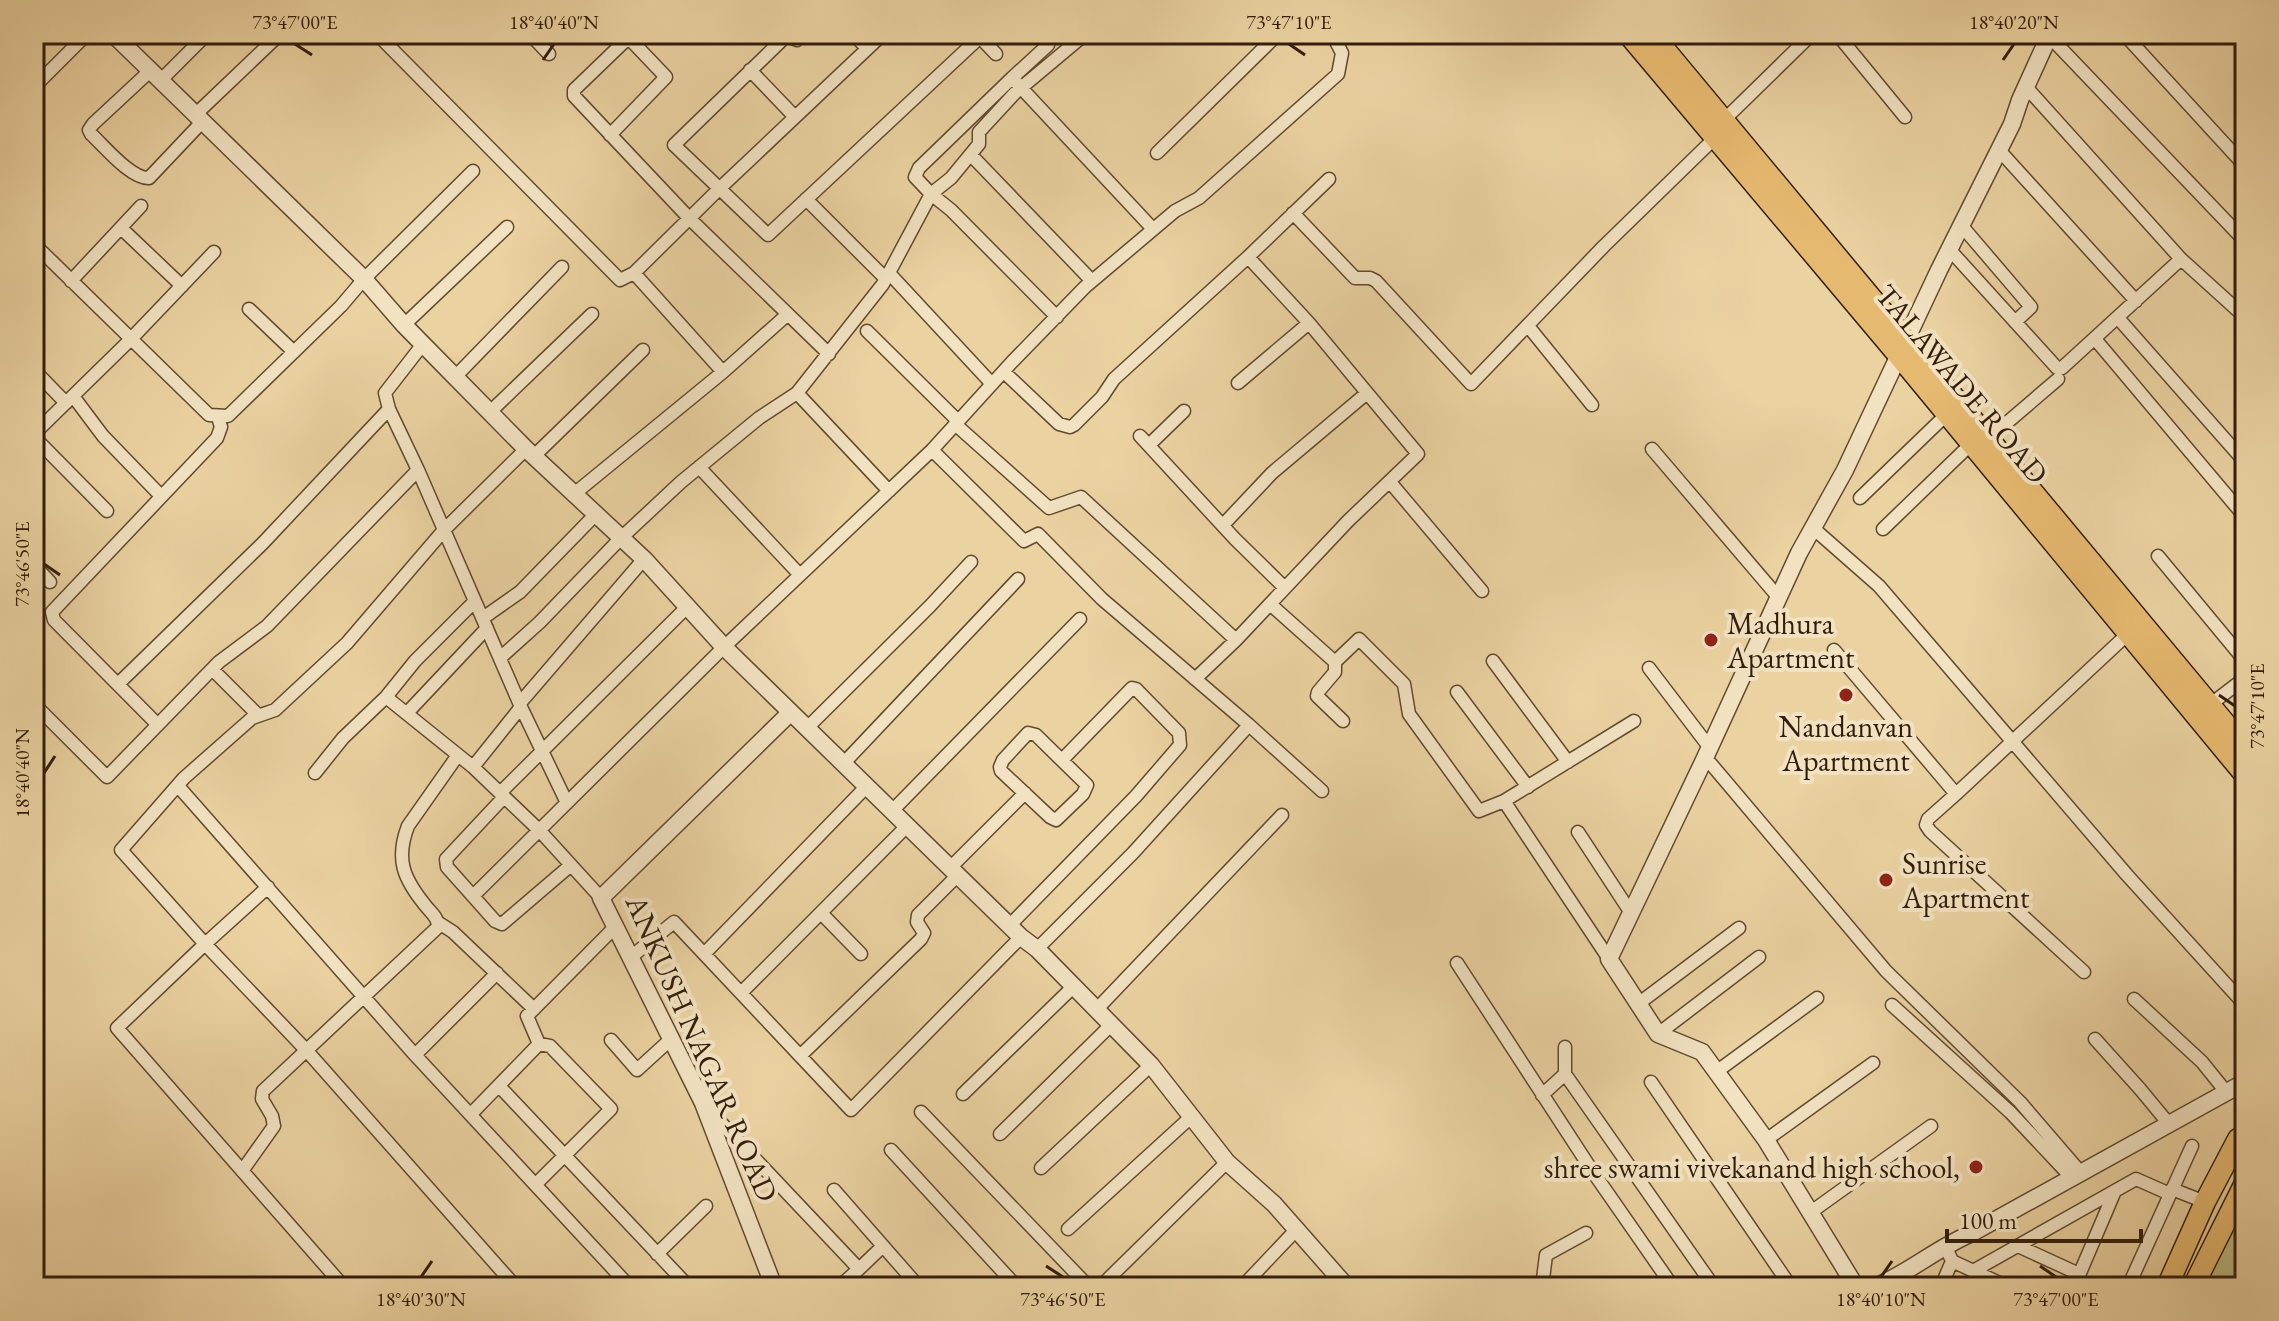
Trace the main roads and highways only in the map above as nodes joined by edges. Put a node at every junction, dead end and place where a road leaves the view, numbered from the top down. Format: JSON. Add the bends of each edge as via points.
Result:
{"nodes":[{"id":1,"x":1637,"y":35,"type":"edge"},
{"id":2,"x":1903,"y":347,"type":"junction"},
{"id":3,"x":1980,"y":440,"type":"junction"},
{"id":4,"x":2135,"y":627,"type":"junction"},
{"id":5,"x":2245,"y":747,"type":"edge"},
{"id":6,"x":2245,"y":775,"type":"edge"},
{"id":7,"x":2245,"y":1135,"type":"edge"},
{"id":8,"x":2245,"y":1183,"type":"edge"},
{"id":9,"x":2167,"y":1287,"type":"edge"},
{"id":10,"x":2193,"y":1287,"type":"edge"}],
"edges":[{"from":1,"to":2,"type":"main road","name":"TALAWADE ROAD","via":[[1722,127]]},
{"from":2,"to":3,"type":"main road","name":"TALAWADE ROAD"},
{"from":2,"to":3,"type":"main road","name":"TALAWADE ROAD","via":[[1947,414]]},
{"from":3,"to":4,"type":"main road","name":"TALAWADE ROAD"},
{"from":4,"to":5,"type":"main road","name":"TALAWADE ROAD"},
{"from":4,"to":6,"type":"main road","name":"TALAWADE ROAD"},
{"from":7,"to":9,"type":"main road","via":[[2205,1202]]},
{"from":8,"to":10,"type":"main road"}]}
